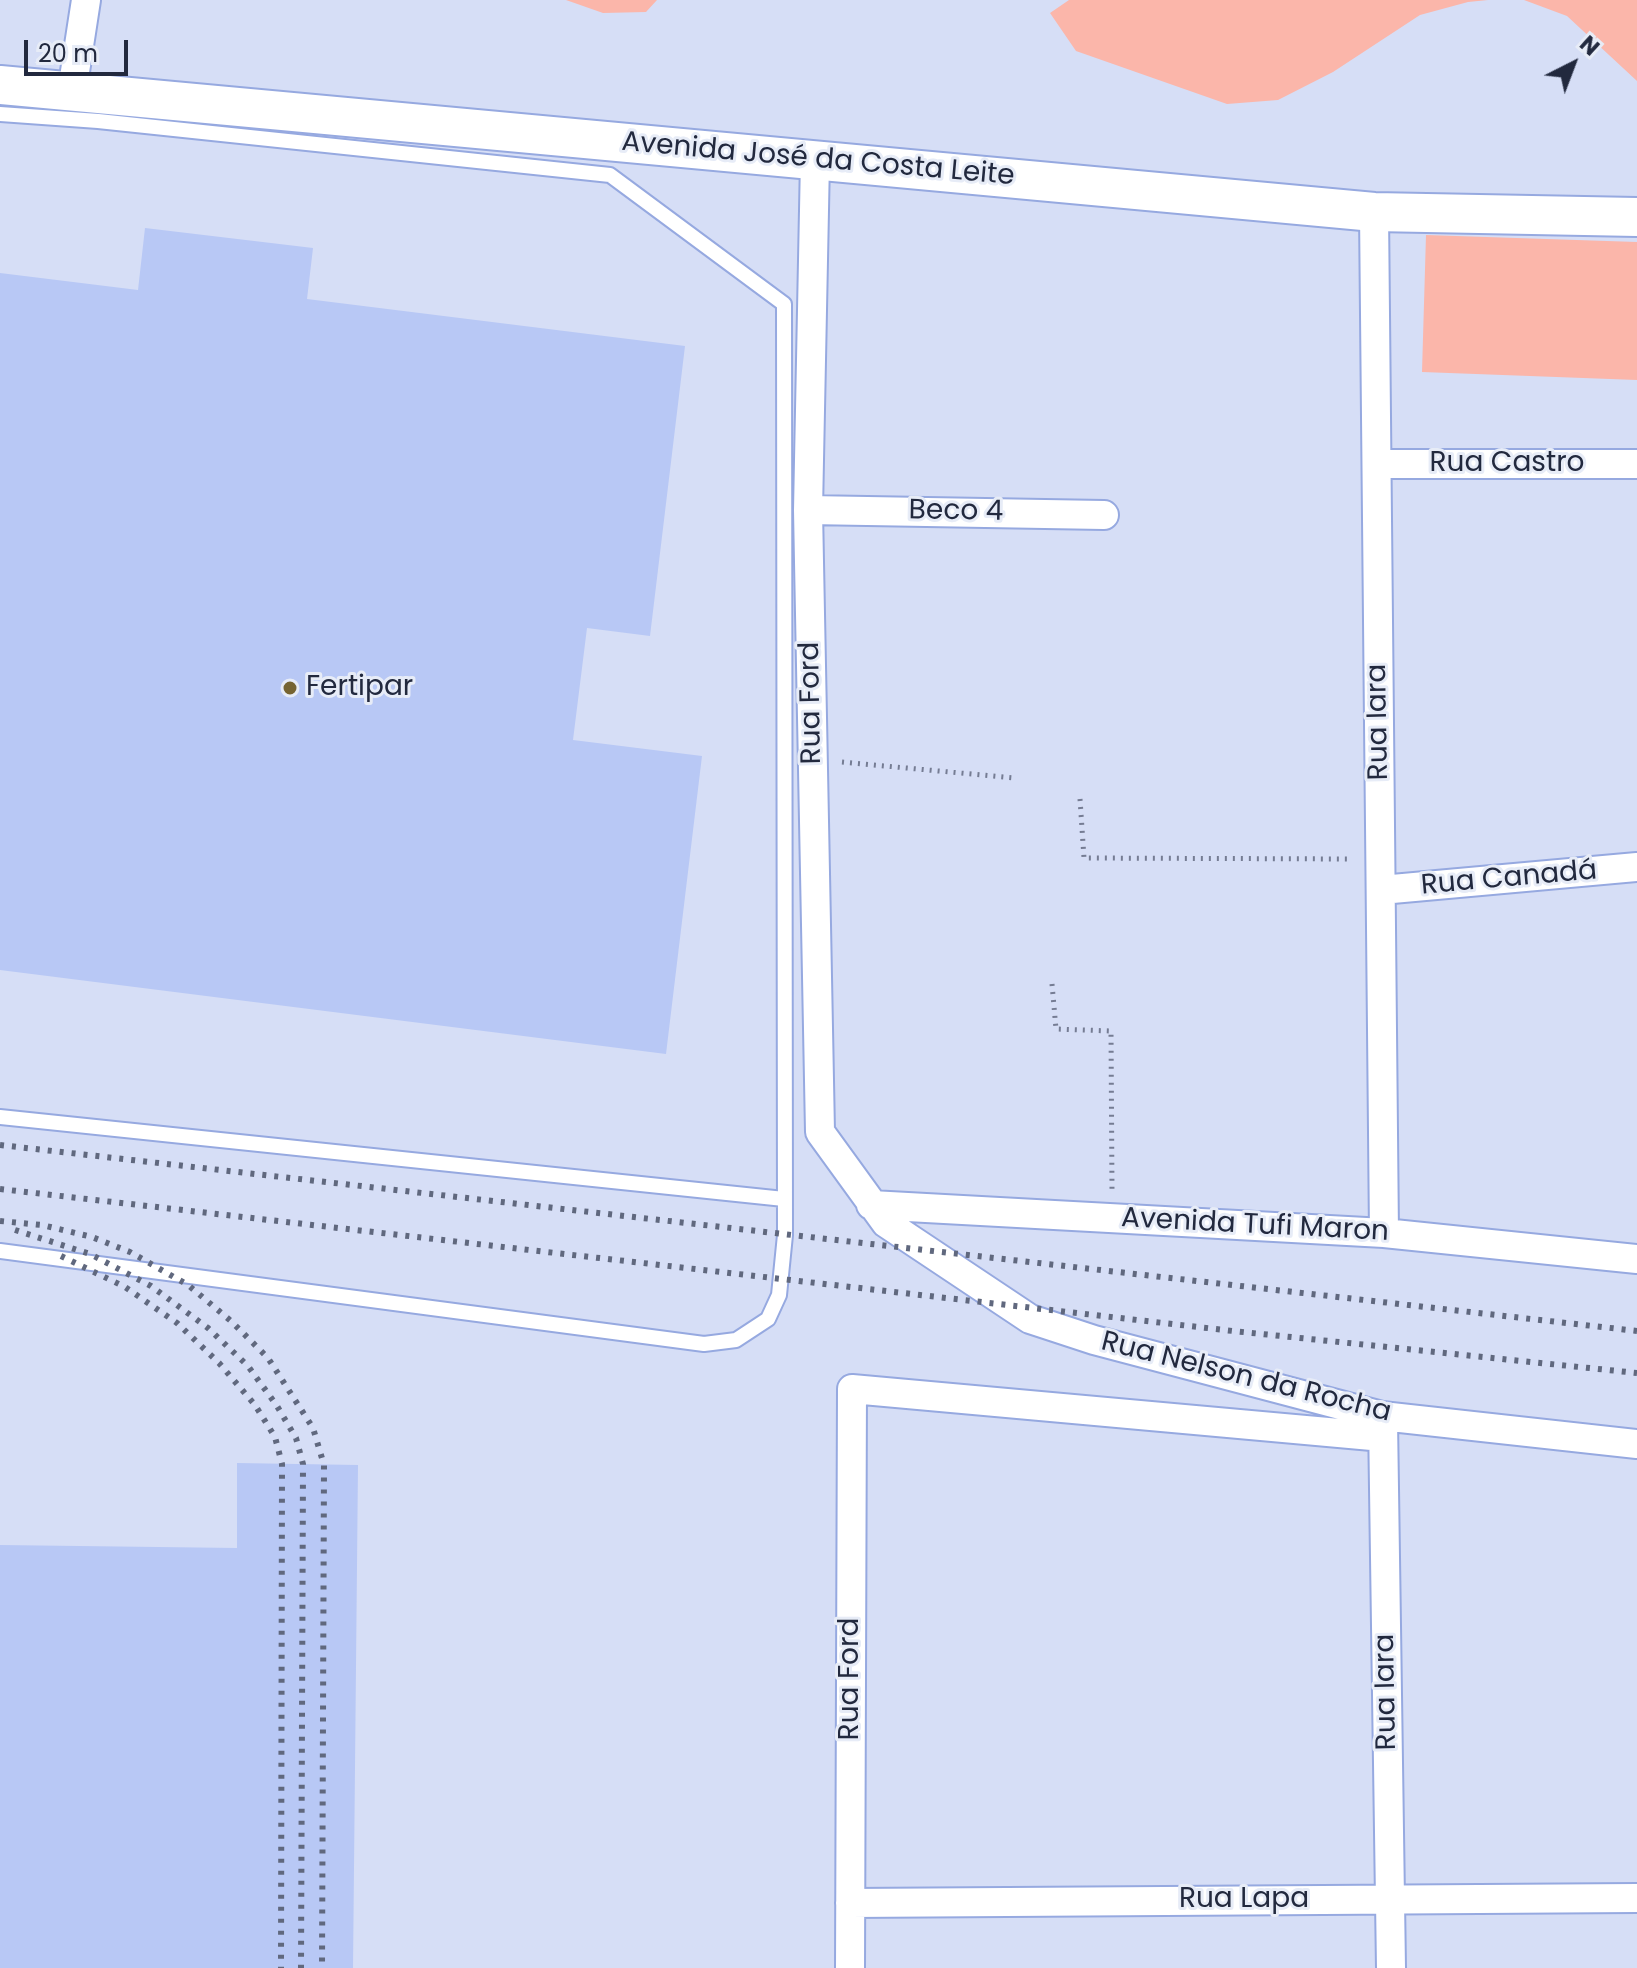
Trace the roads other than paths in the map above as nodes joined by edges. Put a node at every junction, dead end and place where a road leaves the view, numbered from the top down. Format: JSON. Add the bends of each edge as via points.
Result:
{"nodes":[{"id":1,"x":86,"y":0,"type":"edge"},
{"id":2,"x":0,"y":85,"type":"edge"},
{"id":3,"x":72,"y":91,"type":"junction"},
{"id":4,"x":0,"y":114,"type":"edge"},
{"id":5,"x":815,"y":160,"type":"junction"},
{"id":6,"x":1374,"y":212,"type":"junction"},
{"id":7,"x":1637,"y":217,"type":"edge"},
{"id":8,"x":1377,"y":464,"type":"junction"},
{"id":9,"x":1637,"y":464,"type":"edge"},
{"id":10,"x":808,"y":510,"type":"junction"},
{"id":11,"x":1104,"y":515,"type":"dead end"},
{"id":12,"x":1637,"y":867,"type":"edge"},
{"id":13,"x":1381,"y":890,"type":"junction"},
{"id":14,"x":0,"y":1117,"type":"edge"},
{"id":15,"x":784,"y":1199,"type":"junction"},
{"id":16,"x":879,"y":1214,"type":"junction"},
{"id":17,"x":1384,"y":1233,"type":"junction"},
{"id":18,"x":0,"y":1251,"type":"edge"},
{"id":19,"x":1637,"y":1259,"type":"edge"},
{"id":20,"x":1383,"y":1426,"type":"junction"},
{"id":21,"x":1637,"y":1444,"type":"edge"},
{"id":22,"x":1637,"y":1898,"type":"edge"},
{"id":23,"x":1390,"y":1899,"type":"junction"},
{"id":24,"x":850,"y":1903,"type":"junction"},
{"id":25,"x":850,"y":1968,"type":"edge"},
{"id":26,"x":1391,"y":1968,"type":"edge"}],
"edges":[{"from":1,"to":3,"type":"street"},
{"from":2,"to":3,"type":"street","name":"Avenida José da Costa Leite"},
{"from":3,"to":5,"type":"street","name":"Avenida José da Costa Leite"},
{"from":4,"to":15,"type":"lane","via":[[610,175],[784,304]]},
{"from":5,"to":6,"type":"street","name":"Avenida José da Costa Leite"},
{"from":5,"to":10,"type":"street","name":"Rua Ford"},
{"from":6,"to":7,"type":"street","name":"Avenida José da Costa Leite"},
{"from":6,"to":8,"type":"street","name":"Rua Iara"},
{"from":8,"to":9,"type":"street","name":"Rua Castro"},
{"from":8,"to":13,"type":"street","name":"Rua Iara"},
{"from":10,"to":11,"type":"street","name":"Beco 4"},
{"from":10,"to":16,"type":"street","name":"Rua Ford","via":[[820,1132]]},
{"from":12,"to":13,"type":"street","name":"Rua Canadá"},
{"from":13,"to":17,"type":"street","name":"Rua Iara"},
{"from":14,"to":15,"type":"lane"},
{"from":15,"to":18,"type":"lane","via":[[779,1295],[768,1319],[736,1340],[704,1344]]},
{"from":16,"to":17,"type":"street","name":"Avenida Tufi Maron","via":[[1112,1218]]},
{"from":16,"to":20,"type":"street","name":"Rua Nelson da Rocha","via":[[1030,1319]]},
{"from":17,"to":19,"type":"street","name":"Avenida Tufi Maron"},
{"from":20,"to":21,"type":"street","name":"Rua Nelson da Rocha"},
{"from":20,"to":23,"type":"street","name":"Rua Iara"},
{"from":20,"to":24,"type":"street","name":"Rua Ford","via":[[852,1389]]},
{"from":22,"to":23,"type":"street","name":"Rua Lapa"},
{"from":23,"to":24,"type":"street","name":"Rua Lapa"},
{"from":23,"to":26,"type":"street","name":"Rua Iara"},
{"from":24,"to":25,"type":"street","name":"Rua Ford"}]}
